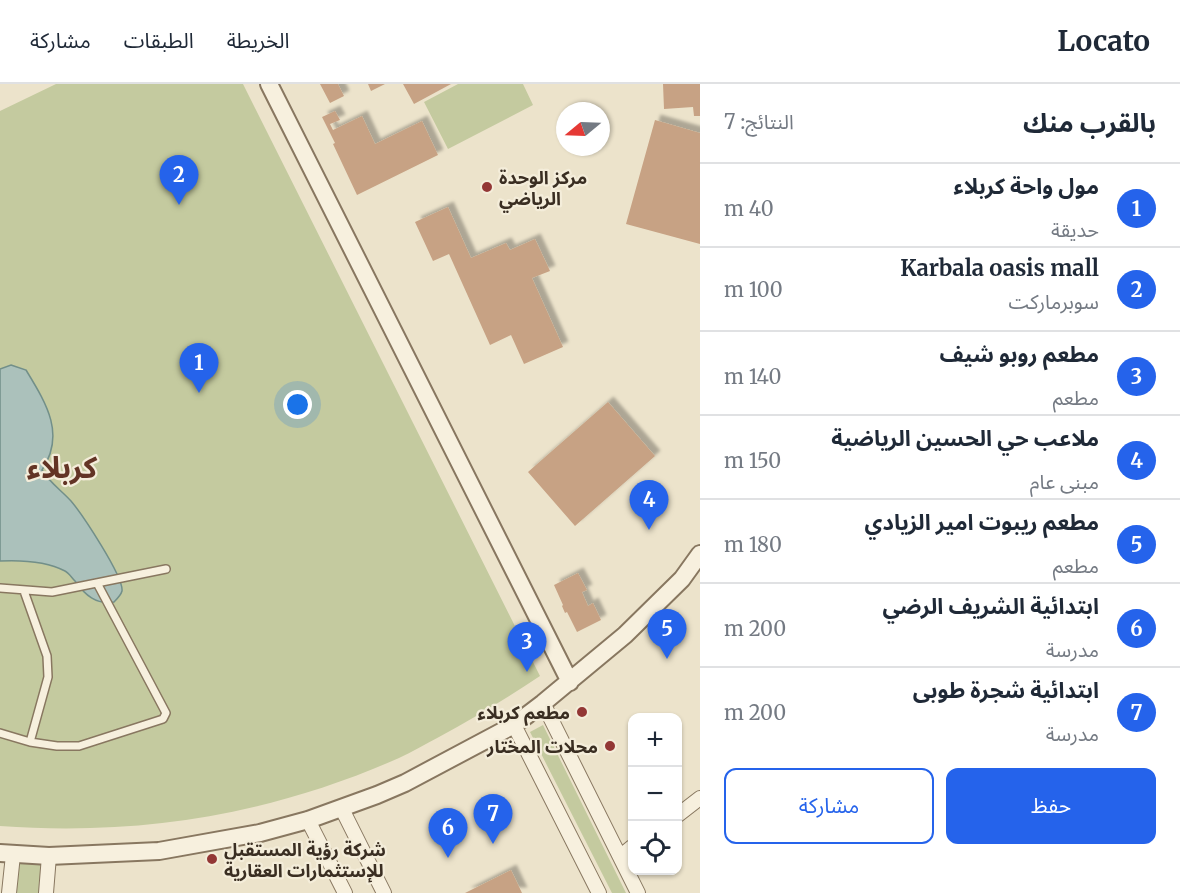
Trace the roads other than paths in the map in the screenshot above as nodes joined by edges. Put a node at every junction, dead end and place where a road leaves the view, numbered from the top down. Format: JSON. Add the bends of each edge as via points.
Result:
{"nodes":[{"id":1,"x":269,"y":84,"type":"edge"},
{"id":2,"x":700,"y":554,"type":"edge"},
{"id":3,"x":166,"y":569,"type":"dead end"},
{"id":4,"x":97,"y":583,"type":"junction"},
{"id":5,"x":0,"y":588,"type":"edge"},
{"id":6,"x":24,"y":591,"type":"junction"},
{"id":7,"x":570,"y":682,"type":"junction"},
{"id":8,"x":543,"y":704,"type":"junction"},
{"id":9,"x":514,"y":724,"type":"junction"},
{"id":10,"x":0,"y":733,"type":"edge"},
{"id":11,"x":30,"y":742,"type":"junction"},
{"id":12,"x":700,"y":798,"type":"edge"},
{"id":13,"x":342,"y":809,"type":"junction"},
{"id":14,"x":682,"y":812,"type":"edge"},
{"id":15,"x":308,"y":820,"type":"junction"},
{"id":16,"x":628,"y":851,"type":"edge"},
{"id":17,"x":7,"y":854,"type":"edge"},
{"id":18,"x":49,"y":856,"type":"junction"},
{"id":19,"x":620,"y":857,"type":"junction"},
{"id":20,"x":9,"y":893,"type":"edge"},
{"id":21,"x":46,"y":893,"type":"edge"},
{"id":22,"x":345,"y":893,"type":"edge"},
{"id":23,"x":384,"y":893,"type":"edge"},
{"id":24,"x":599,"y":893,"type":"edge"},
{"id":25,"x":638,"y":893,"type":"edge"}],
"edges":[{"from":1,"to":7,"type":"street"},
{"from":2,"to":7,"type":"street","via":[[682,579]]},
{"from":3,"to":4,"type":"lane"},
{"from":4,"to":6,"type":"lane","via":[[52,592]]},
{"from":4,"to":11,"type":"lane","via":[[166,713],[162,719],[79,746]]},
{"from":5,"to":6,"type":"lane"},
{"from":6,"to":11,"type":"lane","via":[[47,656],[48,677]]},
{"from":7,"to":8,"type":"street"},
{"from":8,"to":9,"type":"street"},
{"from":8,"to":19,"type":"street"},
{"from":9,"to":13,"type":"street","via":[[405,783]]},
{"from":9,"to":24,"type":"street"},
{"from":10,"to":11,"type":"lane"},
{"from":12,"to":14,"type":"street"},
{"from":13,"to":15,"type":"street"},
{"from":13,"to":23,"type":"street"},
{"from":15,"to":18,"type":"street","via":[[159,851]]},
{"from":15,"to":22,"type":"street"},
{"from":16,"to":19,"type":"street"},
{"from":17,"to":18,"type":"street"},
{"from":17,"to":20,"type":"street"},
{"from":18,"to":21,"type":"street"},
{"from":19,"to":25,"type":"street"}]}
